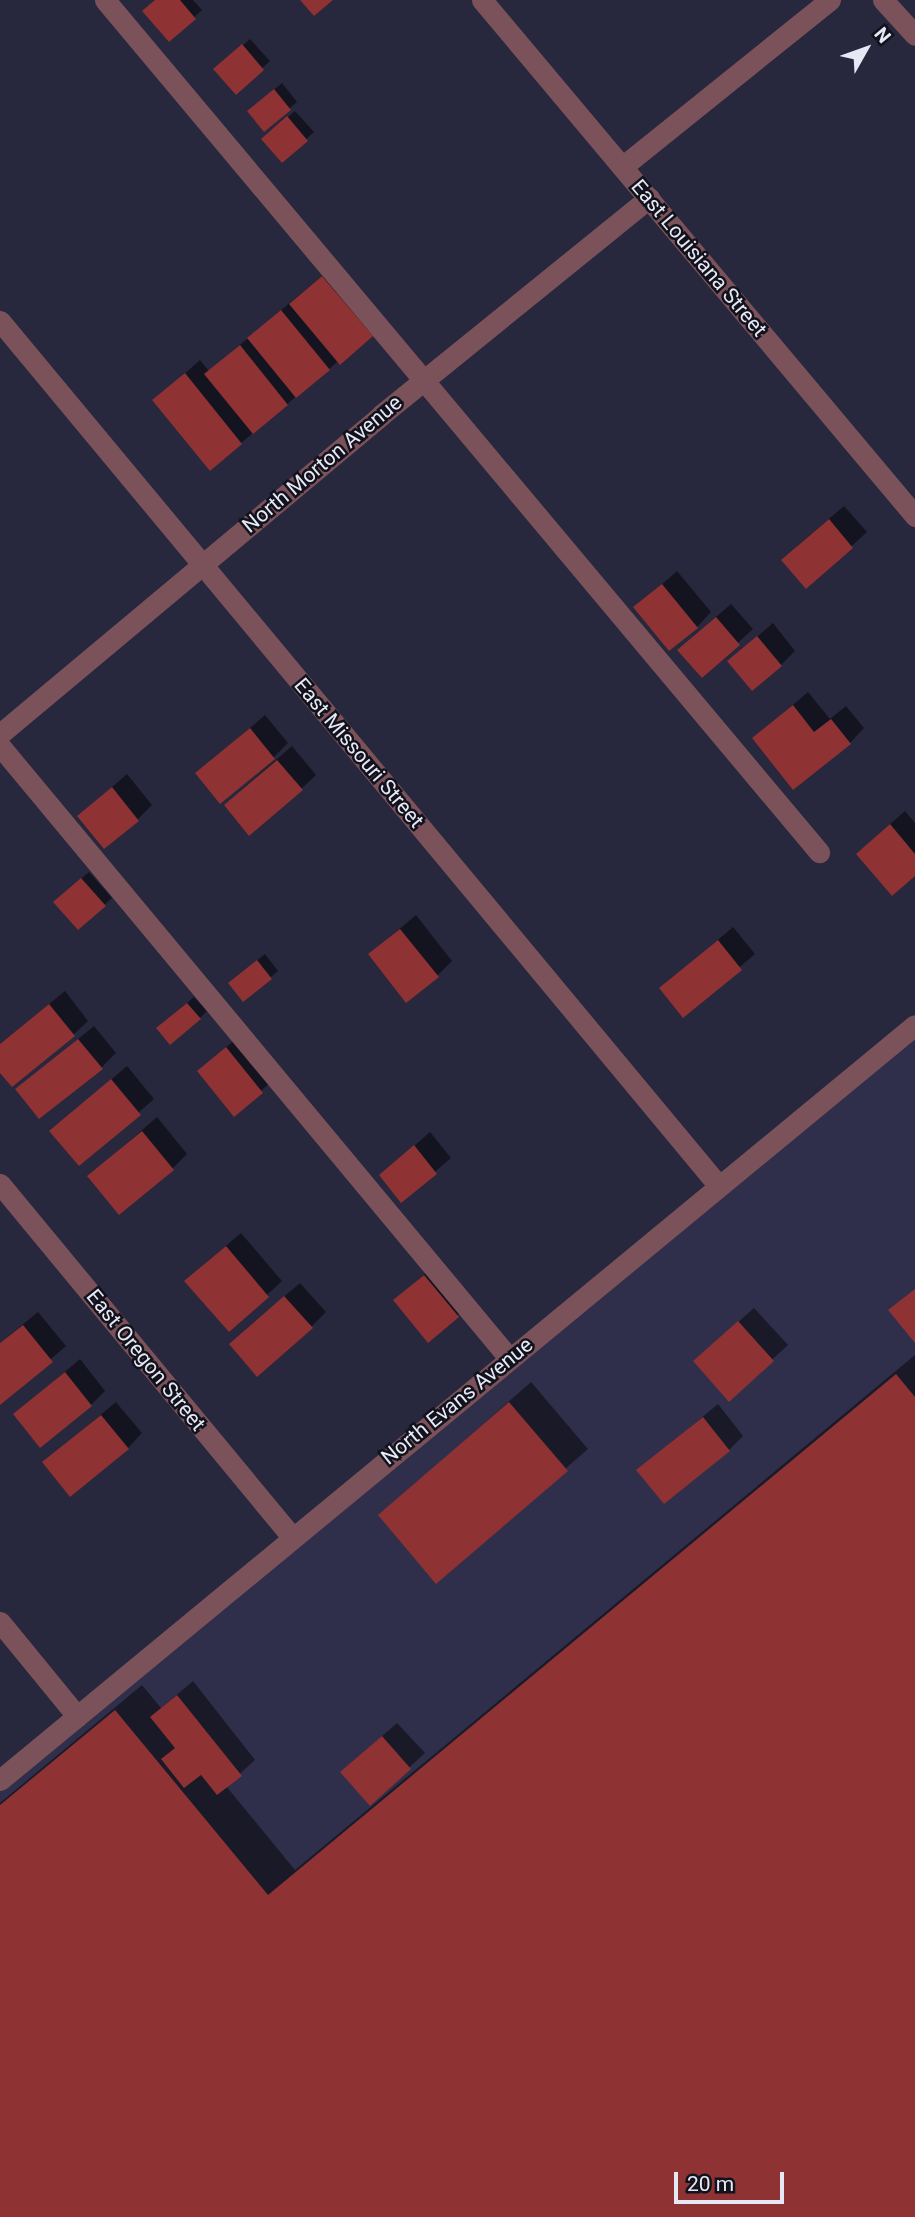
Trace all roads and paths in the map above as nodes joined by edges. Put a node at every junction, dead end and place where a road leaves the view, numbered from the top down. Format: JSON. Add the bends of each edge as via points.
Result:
{"nodes":[{"id":1,"x":106,"y":0,"type":"edge"},
{"id":2,"x":482,"y":0,"type":"edge"},
{"id":3,"x":830,"y":0,"type":"edge"},
{"id":4,"x":883,"y":0,"type":"edge"},
{"id":5,"x":915,"y":35,"type":"edge"},
{"id":6,"x":622,"y":167,"type":"junction"},
{"id":7,"x":649,"y":198,"type":"junction"},
{"id":8,"x":0,"y":321,"type":"edge"},
{"id":9,"x":422,"y":381,"type":"junction"},
{"id":10,"x":915,"y":516,"type":"edge"},
{"id":11,"x":202,"y":564,"type":"junction"},
{"id":12,"x":0,"y":734,"type":"edge"},
{"id":13,"x":0,"y":746,"type":"edge"},
{"id":14,"x":819,"y":852,"type":"dead end"},
{"id":15,"x":915,"y":1025,"type":"edge"},
{"id":16,"x":0,"y":1184,"type":"edge"},
{"id":17,"x":719,"y":1186,"type":"junction"},
{"id":18,"x":509,"y":1358,"type":"junction"},
{"id":19,"x":291,"y":1536,"type":"junction"},
{"id":20,"x":0,"y":1622,"type":"edge"},
{"id":21,"x":77,"y":1716,"type":"junction"},
{"id":22,"x":0,"y":1780,"type":"edge"}],
"edges":[{"from":1,"to":9,"type":"street"},
{"from":2,"to":6,"type":"street","name":"East Louisiana Street"},
{"from":3,"to":6,"type":"street"},
{"from":4,"to":5,"type":"street"},
{"from":6,"to":7,"type":"street","name":"East Louisiana Street"},
{"from":7,"to":9,"type":"street","name":"North Morton Avenue"},
{"from":7,"to":10,"type":"street","name":"East Louisiana Street"},
{"from":8,"to":11,"type":"street","name":"East Missouri Street"},
{"from":9,"to":11,"type":"street","name":"North Morton Avenue"},
{"from":9,"to":14,"type":"street"},
{"from":11,"to":12,"type":"street","name":"North Morton Avenue"},
{"from":11,"to":17,"type":"street","name":"East Missouri Street"},
{"from":13,"to":18,"type":"street"},
{"from":15,"to":17,"type":"street","name":"North Evans Avenue"},
{"from":16,"to":19,"type":"street","name":"East Oregon Street"},
{"from":17,"to":18,"type":"street","name":"North Evans Avenue"},
{"from":18,"to":19,"type":"street","name":"North Evans Avenue"},
{"from":19,"to":21,"type":"street","name":"North Evans Avenue"},
{"from":20,"to":21,"type":"street"},
{"from":21,"to":22,"type":"street","name":"North Evans Avenue"}]}
